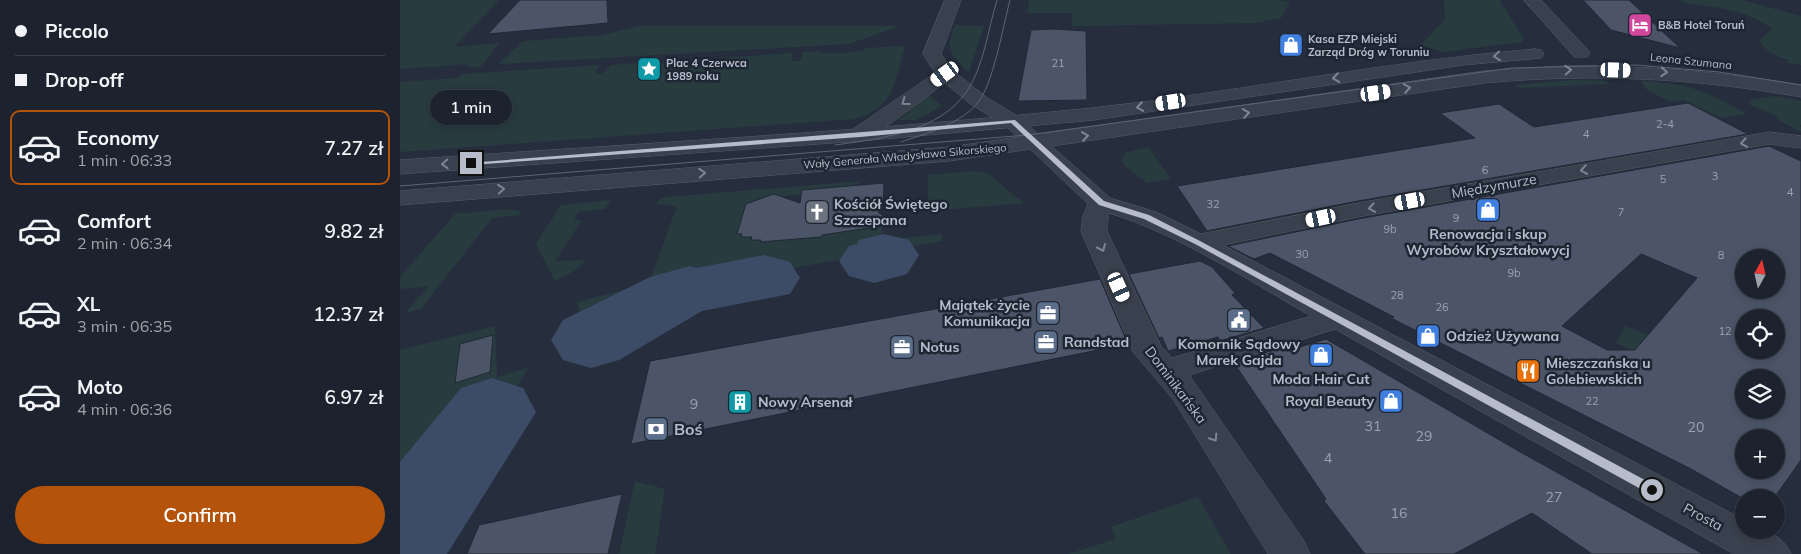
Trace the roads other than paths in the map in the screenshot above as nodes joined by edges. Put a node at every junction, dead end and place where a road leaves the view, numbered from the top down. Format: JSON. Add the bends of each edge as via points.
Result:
{"nodes":[{"id":1,"x":953,"y":0,"type":"edge"},
{"id":2,"x":1532,"y":0,"type":"edge"},
{"id":3,"x":1580,"y":53,"type":"junction"},
{"id":4,"x":1616,"y":70,"type":"joint"},
{"id":5,"x":945,"y":74,"type":"junction"},
{"id":6,"x":1801,"y":75,"type":"edge"},
{"id":7,"x":1801,"y":91,"type":"edge"},
{"id":8,"x":1012,"y":121,"type":"junction"},
{"id":9,"x":860,"y":135,"type":"junction"},
{"id":10,"x":1796,"y":141,"type":"edge"},
{"id":11,"x":1037,"y":143,"type":"junction"},
{"id":12,"x":400,"y":167,"type":"edge"},
{"id":13,"x":400,"y":198,"type":"edge"},
{"id":14,"x":1101,"y":203,"type":"junction"},
{"id":15,"x":1198,"y":242,"type":"junction"},
{"id":16,"x":1335,"y":319,"type":"junction"},
{"id":17,"x":1165,"y":371,"type":"junction"},
{"id":18,"x":1290,"y":554,"type":"edge"},
{"id":19,"x":1771,"y":554,"type":"edge"}],
"edges":[{"from":1,"to":5,"type":"street","via":[[932,54]]},
{"from":2,"to":3,"type":"street"},
{"from":3,"to":6,"type":"street","name":"Leona Szumana","via":[[1710,62]]},
{"from":3,"to":8,"type":"street","name":"Wały Generała Władysława Sikorskiego","one_way":true,"via":[[1463,60],[1094,114]]},
{"from":4,"to":7,"type":"street","name":"Leona Szumana","one_way":true,"via":[[1690,74]]},
{"from":11,"to":4,"type":"street","name":"Wały Generała Władysława Sikorskiego","one_way":true,"via":[[1484,77]]},
{"from":5,"to":8,"type":"street","name":"Prosta","via":[[979,101]]},
{"from":5,"to":9,"type":"street","one_way":true},
{"from":8,"to":9,"type":"street","name":"Wały Generała Władysława Sikorskiego"},
{"from":8,"to":11,"type":"street","name":"Prosta"},
{"from":9,"to":12,"type":"street","name":"Wały Generała Władysława Sikorskiego","one_way":true},
{"from":10,"to":15,"type":"street","name":"Międzymurze","one_way":true,"via":[[1769,138],[1358,210]]},
{"from":13,"to":11,"type":"street","name":"Wały Generała Władysława Sikorskiego","one_way":true,"via":[[949,154]]},
{"from":11,"to":14,"type":"street","name":"Prosta"},
{"from":14,"to":15,"type":"street","name":"Prosta","via":[[1146,217]]},
{"from":14,"to":17,"type":"street","name":"Dominikańska","one_way":true,"via":[[1095,216],[1094,231],[1148,352]]},
{"from":15,"to":16,"type":"street","name":"Prosta"},
{"from":16,"to":17,"type":"street"},
{"from":16,"to":19,"type":"street","name":"Prosta"},
{"from":17,"to":18,"type":"street","name":"Dominikańska","one_way":true,"via":[[1184,390]]}]}
